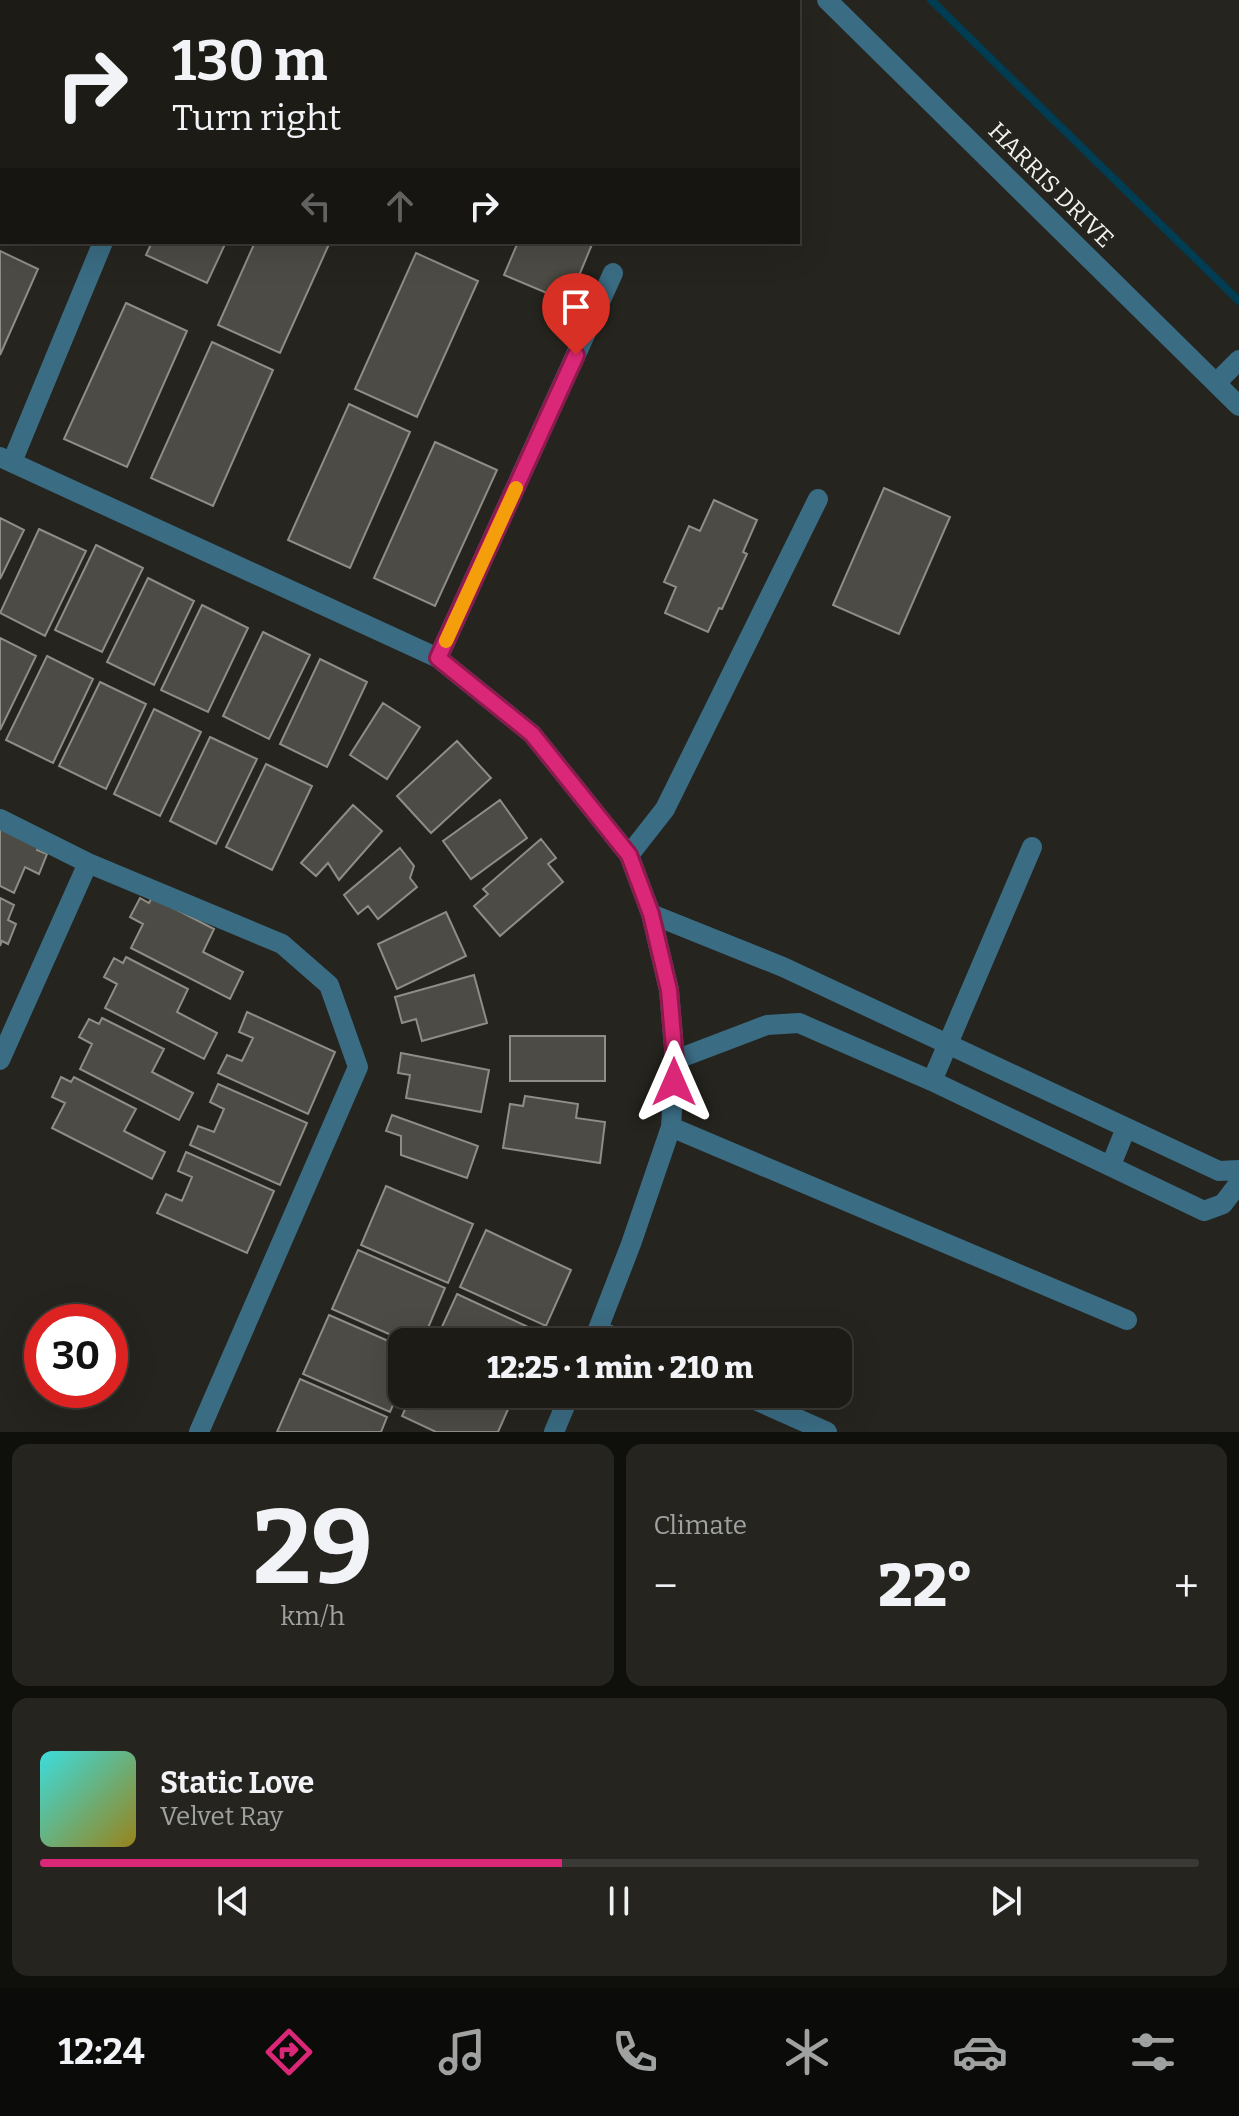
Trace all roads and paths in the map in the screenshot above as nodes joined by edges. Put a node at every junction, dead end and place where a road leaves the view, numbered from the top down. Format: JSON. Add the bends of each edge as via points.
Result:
{"nodes":[{"id":1,"x":827,"y":0,"type":"edge"},
{"id":2,"x":102,"y":244,"type":"edge"},
{"id":3,"x":613,"y":273,"type":"dead end"},
{"id":4,"x":1239,"y":360,"type":"edge"},
{"id":5,"x":1216,"y":383,"type":"junction"},
{"id":6,"x":1239,"y":406,"type":"edge"},
{"id":7,"x":6,"y":459,"type":"edge"},
{"id":8,"x":818,"y":499,"type":"dead end"},
{"id":9,"x":438,"y":658,"type":"junction"},
{"id":10,"x":0,"y":819,"type":"edge"},
{"id":11,"x":1032,"y":847,"type":"dead end"},
{"id":12,"x":629,"y":855,"type":"junction"},
{"id":13,"x":88,"y":863,"type":"junction"},
{"id":14,"x":651,"y":914,"type":"junction"},
{"id":15,"x":947,"y":1045,"type":"junction"},
{"id":16,"x":0,"y":1060,"type":"edge"},
{"id":17,"x":675,"y":1060,"type":"junction"},
{"id":18,"x":932,"y":1081,"type":"junction"},
{"id":19,"x":671,"y":1127,"type":"junction"},
{"id":20,"x":1126,"y":1128,"type":"junction"},
{"id":21,"x":1111,"y":1165,"type":"junction"},
{"id":22,"x":1239,"y":1170,"type":"edge"},
{"id":23,"x":1239,"y":1183,"type":"edge"},
{"id":24,"x":1127,"y":1320,"type":"dead end"},
{"id":25,"x":599,"y":1328,"type":"edge"},
{"id":26,"x":564,"y":1408,"type":"edge"},
{"id":27,"x":773,"y":1408,"type":"edge"},
{"id":28,"x":199,"y":1432,"type":"edge"},
{"id":29,"x":554,"y":1432,"type":"edge"},
{"id":30,"x":827,"y":1432,"type":"edge"}],
"edges":[{"from":1,"to":5,"type":"street","name":"HARRIS DRIVE"},
{"from":2,"to":7,"type":"street"},
{"from":3,"to":9,"type":"street"},
{"from":4,"to":5,"type":"street"},
{"from":5,"to":6,"type":"street","name":"HARRIS DRIVE"},
{"from":7,"to":9,"type":"street"},
{"from":8,"to":12,"type":"street","via":[[665,809]]},
{"from":9,"to":12,"type":"street","via":[[532,734]]},
{"from":10,"to":13,"type":"street"},
{"from":11,"to":15,"type":"street"},
{"from":12,"to":14,"type":"street"},
{"from":13,"to":16,"type":"street"},
{"from":13,"to":28,"type":"street","via":[[282,944],[329,985],[358,1067]]},
{"from":14,"to":15,"type":"street","via":[[783,967]]},
{"from":14,"to":17,"type":"street","via":[[669,990]]},
{"from":15,"to":18,"type":"street"},
{"from":15,"to":20,"type":"street"},
{"from":17,"to":18,"type":"street","via":[[767,1025],[799,1023]]},
{"from":17,"to":19,"type":"street"},
{"from":18,"to":21,"type":"street"},
{"from":19,"to":24,"type":"street"},
{"from":19,"to":25,"type":"street"},
{"from":20,"to":21,"type":"street"},
{"from":20,"to":22,"type":"street","via":[[1219,1171]]},
{"from":21,"to":23,"type":"street","via":[[1204,1211],[1223,1204]]},
{"from":26,"to":29,"type":"street"},
{"from":27,"to":30,"type":"street"}]}
